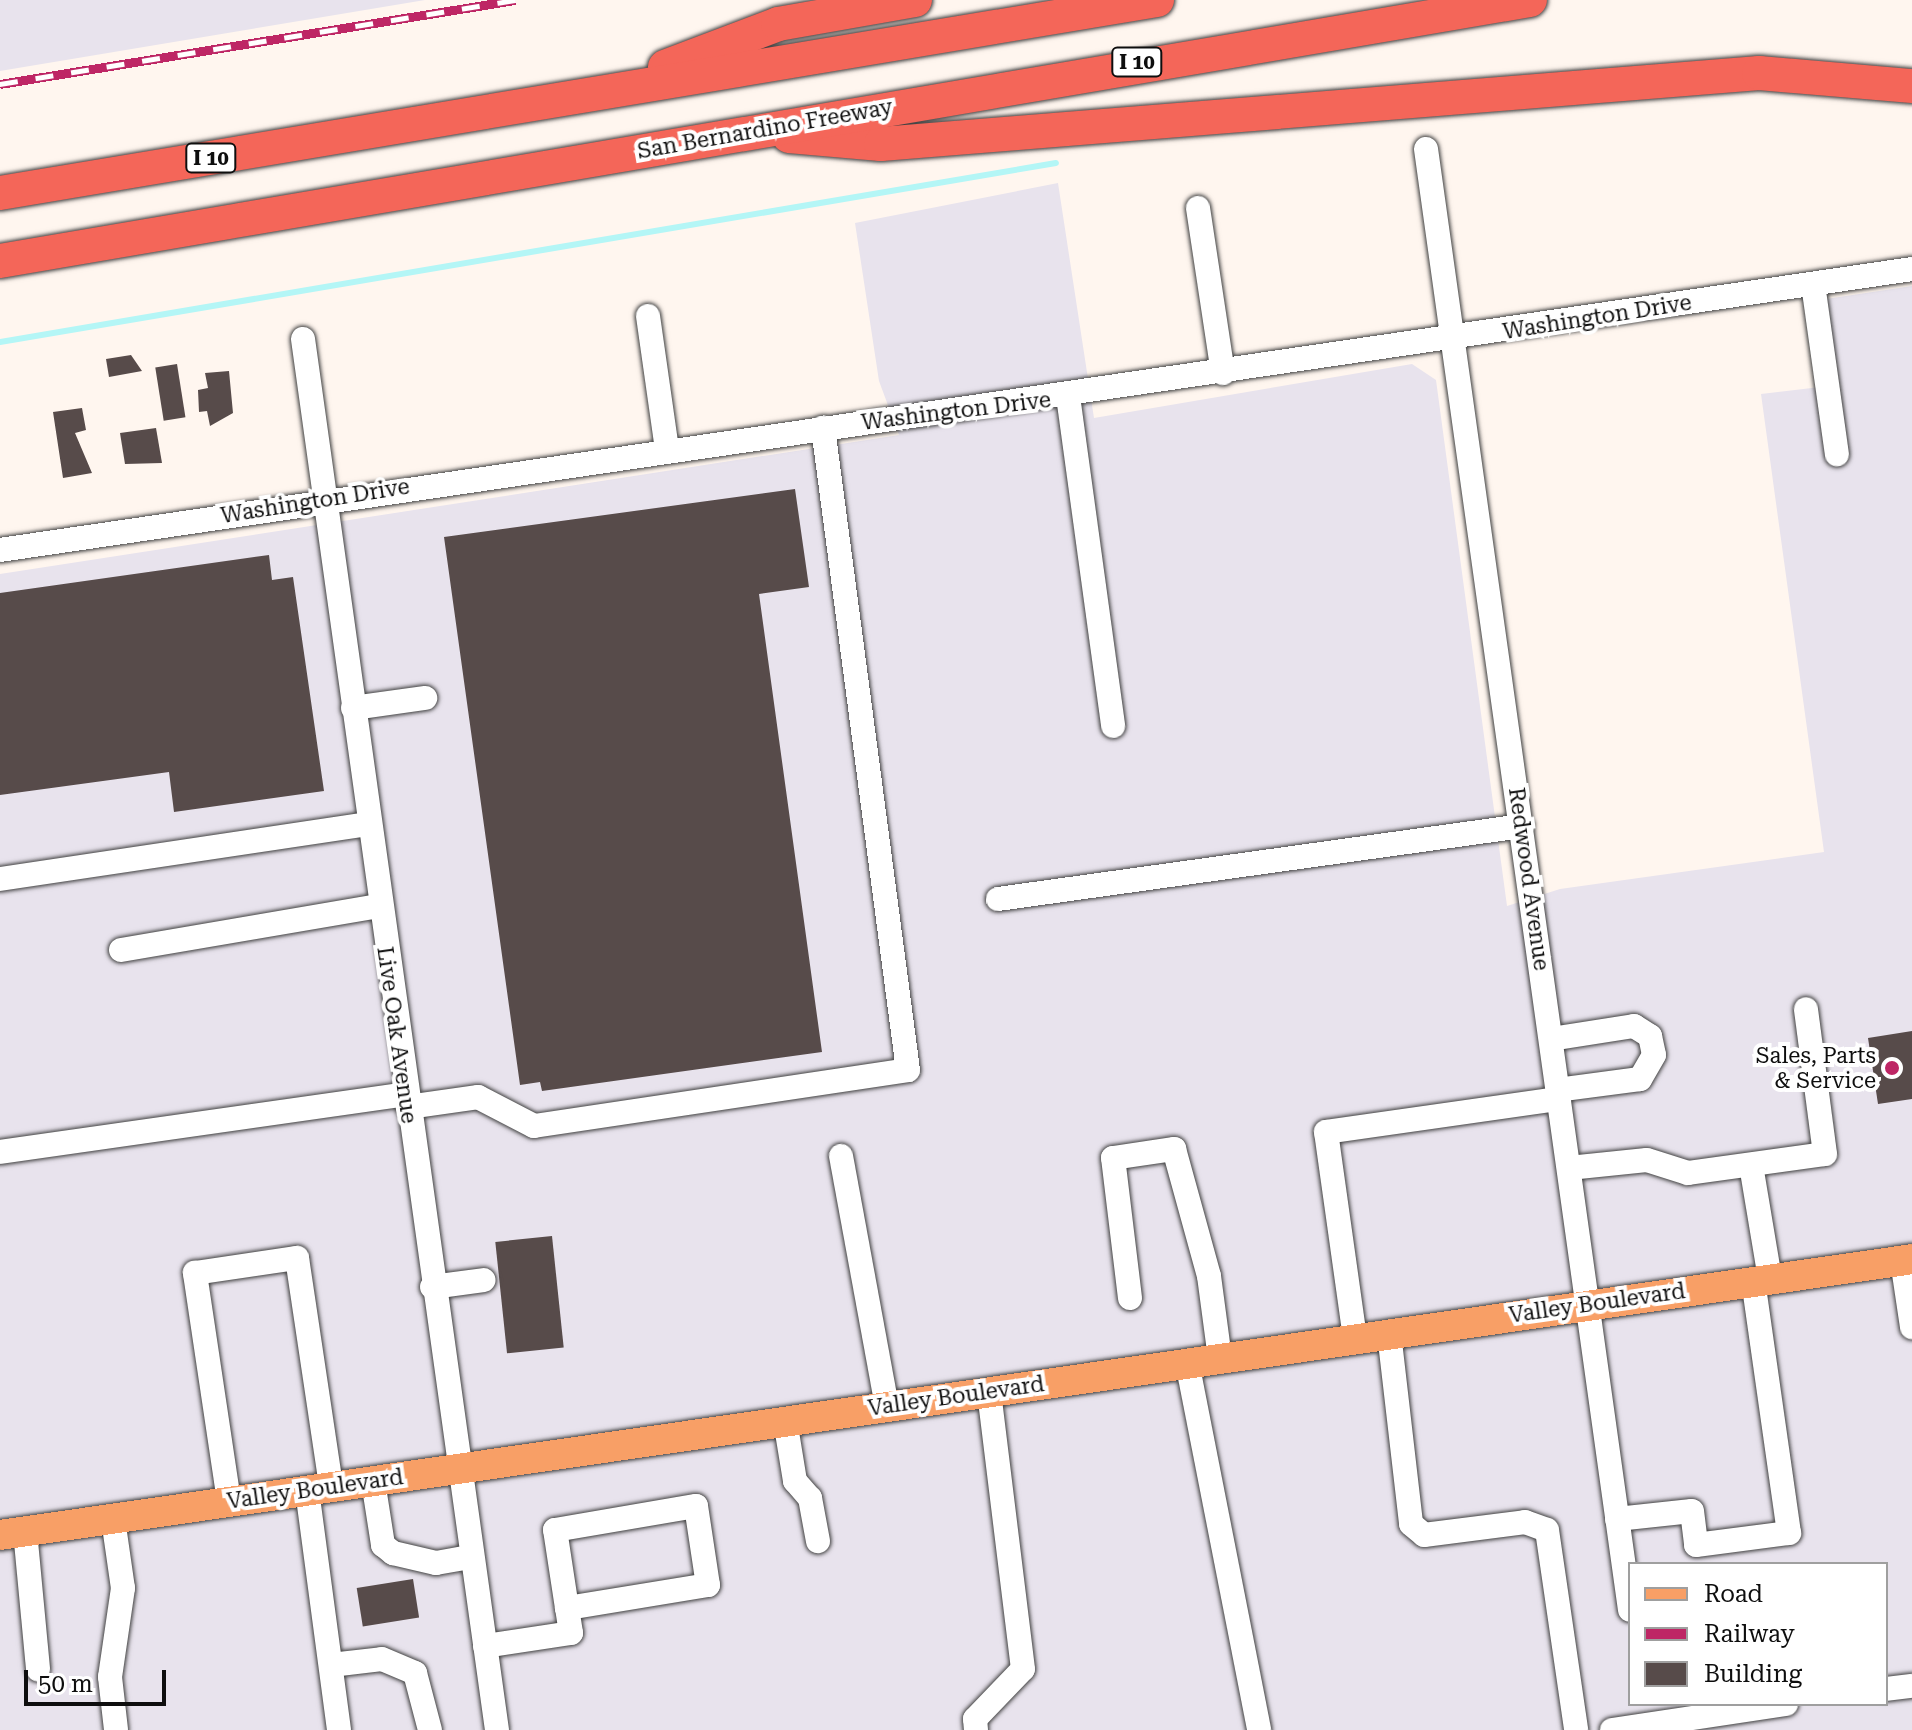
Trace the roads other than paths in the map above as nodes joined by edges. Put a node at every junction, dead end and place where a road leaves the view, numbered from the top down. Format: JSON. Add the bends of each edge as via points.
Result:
{"nodes":[{"id":1,"x":915,"y":0,"type":"edge"},
{"id":2,"x":1157,"y":0,"type":"edge"},
{"id":3,"x":1530,"y":0,"type":"edge"},
{"id":4,"x":1912,"y":86,"type":"edge"},
{"id":5,"x":599,"y":93,"type":"junction"},
{"id":6,"x":745,"y":132,"type":"junction"},
{"id":7,"x":1426,"y":149,"type":"dead end"},
{"id":8,"x":0,"y":193,"type":"edge"},
{"id":9,"x":1198,"y":208,"type":"dead end"},
{"id":10,"x":0,"y":261,"type":"edge"},
{"id":11,"x":1912,"y":269,"type":"edge"},
{"id":12,"x":1813,"y":284,"type":"junction"},
{"id":13,"x":648,"y":316,"type":"dead end"},
{"id":14,"x":303,"y":339,"type":"dead end"},
{"id":15,"x":1455,"y":339,"type":"junction"},
{"id":16,"x":1223,"y":373,"type":"junction"},
{"id":17,"x":1068,"y":396,"type":"junction"},
{"id":18,"x":823,"y":428,"type":"junction"},
{"id":19,"x":667,"y":449,"type":"junction"},
{"id":20,"x":1837,"y":454,"type":"dead end"},
{"id":21,"x":325,"y":499,"type":"junction"},
{"id":22,"x":0,"y":550,"type":"edge"},
{"id":23,"x":425,"y":698,"type":"dead end"},
{"id":24,"x":353,"y":708,"type":"junction"},
{"id":25,"x":1113,"y":726,"type":"dead end"},
{"id":26,"x":369,"y":824,"type":"junction"},
{"id":27,"x":1522,"y":826,"type":"junction"},
{"id":28,"x":0,"y":879,"type":"edge"},
{"id":29,"x":998,"y":899,"type":"dead end"},
{"id":30,"x":379,"y":906,"type":"junction"},
{"id":31,"x":121,"y":950,"type":"dead end"},
{"id":32,"x":1806,"y":1009,"type":"dead end"},
{"id":33,"x":1551,"y":1039,"type":"junction"},
{"id":34,"x":1559,"y":1094,"type":"junction"},
{"id":35,"x":406,"y":1101,"type":"junction"},
{"id":36,"x":0,"y":1152,"type":"edge"},
{"id":37,"x":841,"y":1156,"type":"dead end"},
{"id":38,"x":1751,"y":1165,"type":"junction"},
{"id":39,"x":1569,"y":1168,"type":"junction"},
{"id":40,"x":1907,"y":1259,"type":"edge"},
{"id":41,"x":484,"y":1280,"type":"dead end"},
{"id":42,"x":1761,"y":1280,"type":"junction"},
{"id":43,"x":432,"y":1287,"type":"junction"},
{"id":44,"x":1130,"y":1298,"type":"dead end"},
{"id":45,"x":1588,"y":1305,"type":"junction"},
{"id":46,"x":1912,"y":1327,"type":"edge"},
{"id":47,"x":1389,"y":1333,"type":"junction"},
{"id":48,"x":1355,"y":1338,"type":"junction"},
{"id":49,"x":1220,"y":1358,"type":"junction"},
{"id":50,"x":1187,"y":1362,"type":"junction"},
{"id":51,"x":989,"y":1391,"type":"junction"},
{"id":52,"x":887,"y":1406,"type":"junction"},
{"id":53,"x":785,"y":1420,"type":"junction"},
{"id":54,"x":457,"y":1468,"type":"junction"},
{"id":55,"x":373,"y":1481,"type":"junction"},
{"id":56,"x":319,"y":1488,"type":"junction"},
{"id":57,"x":229,"y":1501,"type":"junction"},
{"id":58,"x":113,"y":1519,"type":"junction"},
{"id":59,"x":1617,"y":1519,"type":"junction"},
{"id":60,"x":12,"y":1533,"type":"edge"},
{"id":61,"x":818,"y":1541,"type":"dead end"},
{"id":62,"x":470,"y":1557,"type":"junction"},
{"id":63,"x":1628,"y":1596,"type":"edge"},
{"id":64,"x":567,"y":1608,"type":"junction"},
{"id":65,"x":485,"y":1646,"type":"junction"},
{"id":66,"x":331,"y":1665,"type":"junction"},
{"id":67,"x":38,"y":1669,"type":"dead end"},
{"id":68,"x":1912,"y":1686,"type":"edge"},
{"id":69,"x":1888,"y":1689,"type":"edge"},
{"id":70,"x":1768,"y":1706,"type":"edge"},
{"id":71,"x":1645,"y":1720,"type":"edge"},
{"id":72,"x":116,"y":1730,"type":"edge"},
{"id":73,"x":339,"y":1730,"type":"edge"},
{"id":74,"x":430,"y":1730,"type":"edge"},
{"id":75,"x":497,"y":1730,"type":"edge"},
{"id":76,"x":976,"y":1730,"type":"edge"},
{"id":77,"x":1259,"y":1730,"type":"edge"},
{"id":78,"x":1576,"y":1730,"type":"edge"},
{"id":79,"x":1612,"y":1730,"type":"edge"}],
"edges":[{"from":1,"to":5,"type":"highway","via":[[778,24]]},
{"from":2,"to":5,"type":"highway","number":"I 10"},
{"from":3,"to":6,"type":"highway","name":"San Bernardino Freeway","number":"I 10"},
{"from":4,"to":6,"type":"highway","via":[[1759,73],[881,144]]},
{"from":5,"to":8,"type":"highway","number":"I 10"},
{"from":6,"to":10,"type":"highway","name":"San Bernardino Freeway","number":"I 10"},
{"from":7,"to":15,"type":"street","name":"Redwood Avenue"},
{"from":9,"to":16,"type":"street"},
{"from":11,"to":12,"type":"street","name":"Washington Drive"},
{"from":12,"to":15,"type":"street","name":"Washington Drive"},
{"from":12,"to":20,"type":"street"},
{"from":13,"to":19,"type":"street"},
{"from":14,"to":21,"type":"street","name":"Live Oak Avenue"},
{"from":15,"to":16,"type":"street","name":"Washington Drive"},
{"from":15,"to":27,"type":"street","name":"Redwood Avenue"},
{"from":16,"to":17,"type":"street","name":"Washington Drive"},
{"from":17,"to":18,"type":"street","name":"Washington Drive"},
{"from":17,"to":25,"type":"street"},
{"from":18,"to":19,"type":"street","name":"Washington Drive"},
{"from":18,"to":35,"type":"street","via":[[908,1070],[534,1126],[478,1097]]},
{"from":19,"to":21,"type":"street","name":"Washington Drive"},
{"from":21,"to":22,"type":"street","name":"Washington Drive"},
{"from":21,"to":24,"type":"street","name":"Live Oak Avenue"},
{"from":23,"to":24,"type":"street"},
{"from":24,"to":26,"type":"street","name":"Live Oak Avenue"},
{"from":26,"to":28,"type":"street"},
{"from":26,"to":30,"type":"street","name":"Live Oak Avenue"},
{"from":27,"to":29,"type":"street"},
{"from":27,"to":33,"type":"street","name":"Redwood Avenue"},
{"from":30,"to":31,"type":"street"},
{"from":30,"to":35,"type":"street","name":"Live Oak Avenue"},
{"from":32,"to":38,"type":"street","via":[[1825,1154]]},
{"from":33,"to":34,"type":"street","name":"Redwood Avenue"},
{"from":33,"to":34,"type":"street","via":[[1634,1026],[1650,1036],[1654,1055],[1640,1079]]},
{"from":34,"to":39,"type":"street","name":"Redwood Avenue"},
{"from":34,"to":48,"type":"street","via":[[1326,1132]]},
{"from":35,"to":36,"type":"street"},
{"from":35,"to":43,"type":"street","name":"Live Oak Avenue"},
{"from":37,"to":52,"type":"street"},
{"from":38,"to":39,"type":"street","via":[[1688,1173],[1647,1160]]},
{"from":38,"to":42,"type":"street"},
{"from":39,"to":45,"type":"street","name":"Redwood Avenue"},
{"from":40,"to":42,"type":"main road","name":"Valley Boulevard"},
{"from":40,"to":46,"type":"street"},
{"from":41,"to":43,"type":"street"},
{"from":42,"to":45,"type":"main road","name":"Valley Boulevard"},
{"from":42,"to":59,"type":"street","via":[[1763,1345],[1789,1533],[1696,1545],[1692,1511]]},
{"from":43,"to":54,"type":"street","name":"Live Oak Avenue"},
{"from":44,"to":49,"type":"street","via":[[1113,1158],[1174,1149],[1209,1276]]},
{"from":45,"to":47,"type":"main road","name":"Valley Boulevard"},
{"from":45,"to":59,"type":"street","name":"Redwood Avenue"},
{"from":47,"to":48,"type":"main road","name":"Valley Boulevard"},
{"from":47,"to":78,"type":"street","via":[[1411,1524],[1424,1535],[1525,1522],[1547,1530]]},
{"from":48,"to":49,"type":"main road","name":"Valley Boulevard"},
{"from":49,"to":50,"type":"main road","name":"Valley Boulevard"},
{"from":50,"to":51,"type":"main road","name":"Valley Boulevard"},
{"from":50,"to":77,"type":"street"},
{"from":51,"to":52,"type":"main road","name":"Valley Boulevard"},
{"from":51,"to":76,"type":"street","via":[[1023,1669],[975,1719]]},
{"from":52,"to":53,"type":"main road","name":"Valley Boulevard"},
{"from":53,"to":54,"type":"main road","name":"Valley Boulevard"},
{"from":53,"to":61,"type":"street","via":[[795,1481],[810,1498]]},
{"from":54,"to":55,"type":"main road","name":"Valley Boulevard"},
{"from":54,"to":62,"type":"street","name":"Live Oak Avenue"},
{"from":55,"to":56,"type":"main road","name":"Valley Boulevard"},
{"from":55,"to":62,"type":"street","via":[[383,1545],[393,1553],[436,1563]]},
{"from":56,"to":57,"type":"main road","name":"Valley Boulevard"},
{"from":56,"to":57,"type":"street","via":[[297,1258],[195,1273]]},
{"from":56,"to":66,"type":"street"},
{"from":57,"to":58,"type":"main road","name":"Valley Boulevard"},
{"from":58,"to":60,"type":"main road","name":"Valley Boulevard"},
{"from":58,"to":72,"type":"street","via":[[123,1588],[110,1677]]},
{"from":59,"to":63,"type":"street","name":"Redwood Avenue"},
{"from":60,"to":67,"type":"street"},
{"from":62,"to":65,"type":"street","name":"Live Oak Avenue"},
{"from":64,"to":64,"type":"street","via":[[555,1530],[696,1506],[708,1585]]},
{"from":64,"to":65,"type":"street","via":[[571,1633]]},
{"from":65,"to":75,"type":"street","name":"Live Oak Avenue"},
{"from":66,"to":73,"type":"street"},
{"from":66,"to":74,"type":"street","via":[[382,1659],[415,1673]]},
{"from":68,"to":69,"type":"street"},
{"from":70,"to":71,"type":"street"},
{"from":71,"to":79,"type":"street"}]}
